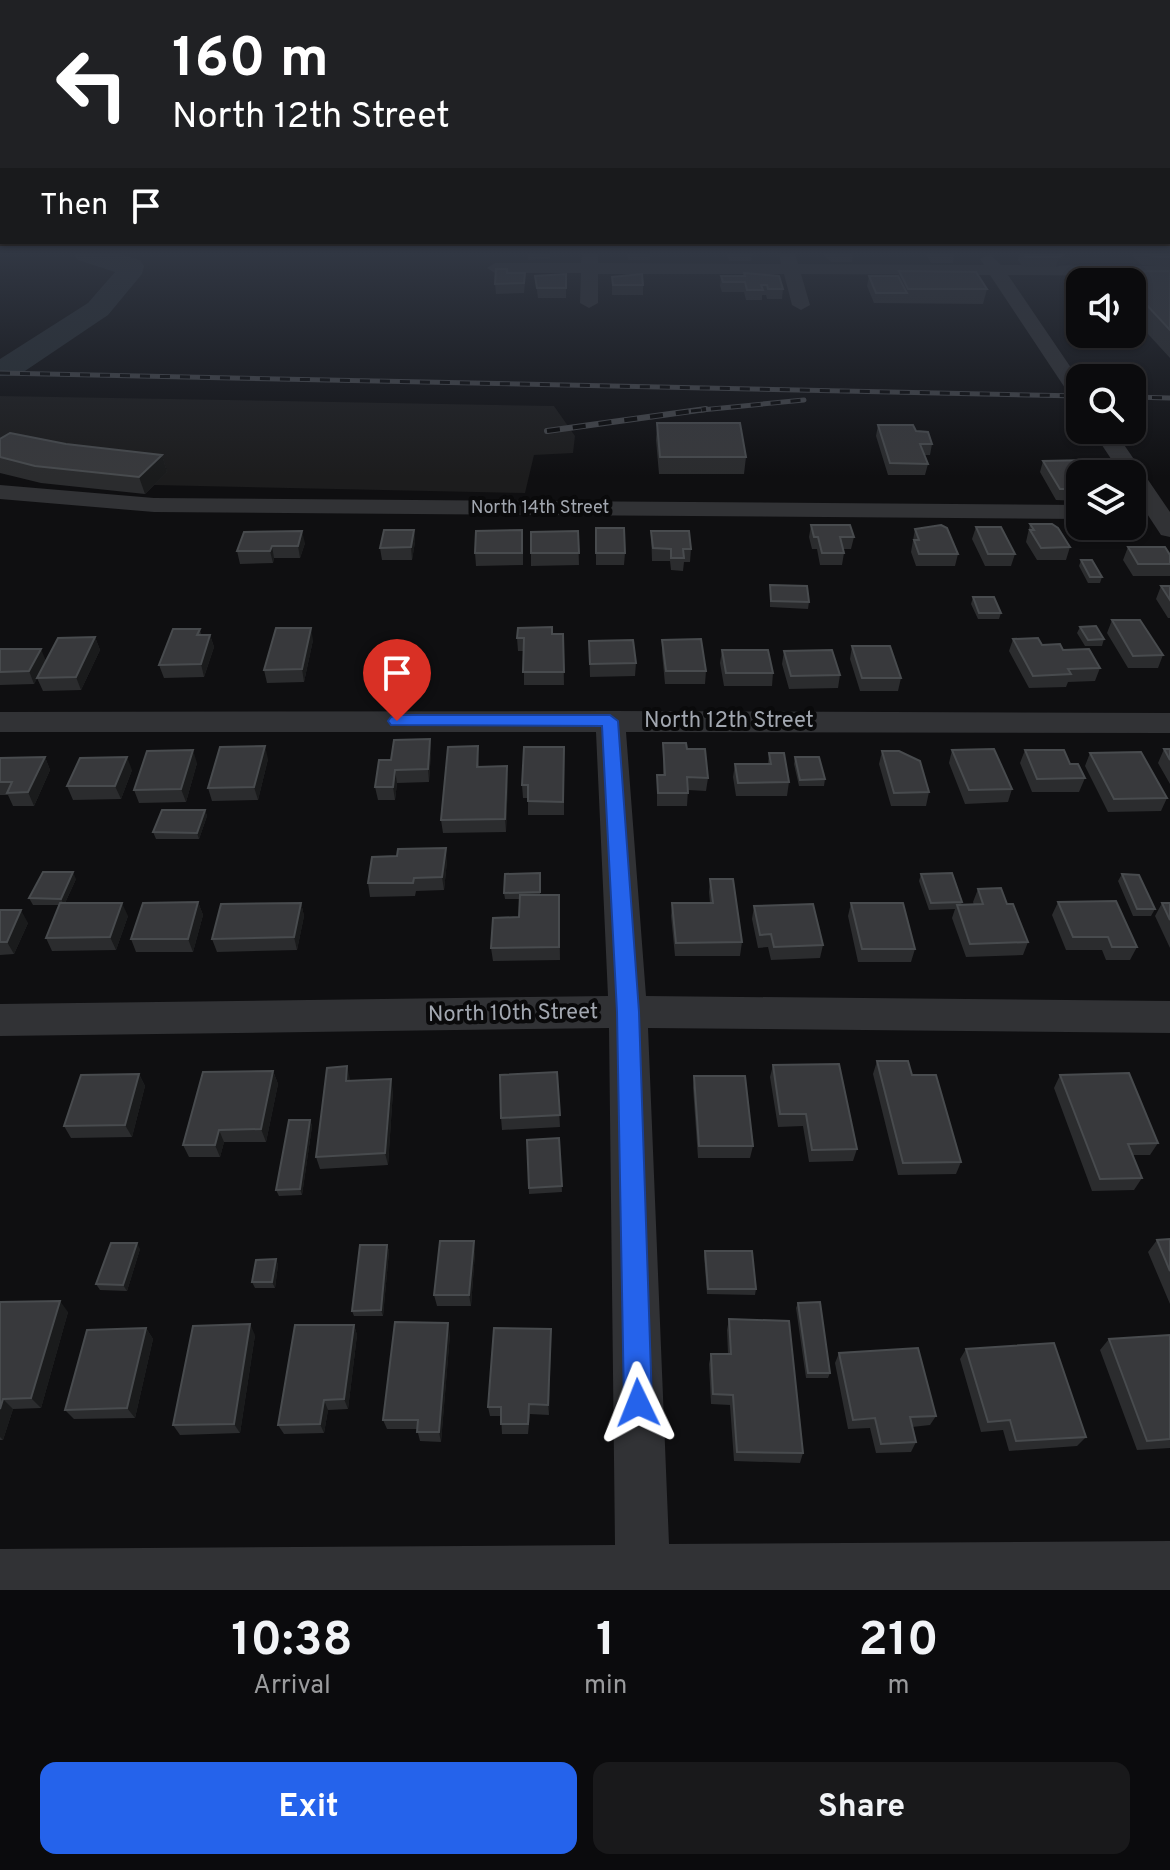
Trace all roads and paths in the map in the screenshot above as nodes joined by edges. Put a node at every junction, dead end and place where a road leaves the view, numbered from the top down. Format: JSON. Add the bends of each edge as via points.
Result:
{"nodes":[{"id":1,"x":1035,"y":328,"type":"edge"},
{"id":2,"x":1066,"y":375,"type":"edge"},
{"id":3,"x":1113,"y":444,"type":"edge"},
{"id":4,"x":0,"y":492,"type":"edge"},
{"id":5,"x":1066,"y":512,"type":"edge"},
{"id":6,"x":1146,"y":515,"type":"edge"},
{"id":7,"x":1166,"y":519,"type":"edge"},
{"id":8,"x":610,"y":721,"type":"junction"},
{"id":9,"x":0,"y":722,"type":"edge"},
{"id":10,"x":1170,"y":723,"type":"edge"},
{"id":11,"x":628,"y":1012,"type":"junction"},
{"id":12,"x":1170,"y":1017,"type":"edge"},
{"id":13,"x":0,"y":1020,"type":"edge"},
{"id":14,"x":1170,"y":1568,"type":"edge"},
{"id":15,"x":0,"y":1576,"type":"edge"},
{"id":16,"x":643,"y":1581,"type":"edge"}],
"edges":[{"from":1,"to":2,"type":"street"},
{"from":3,"to":7,"type":"street"},
{"from":4,"to":5,"type":"street","name":"North 14th Street","via":[[154,505]]},
{"from":6,"to":7,"type":"street"},
{"from":8,"to":9,"type":"street","name":"North 12th Street"},
{"from":8,"to":10,"type":"street","name":"North 12th Street"},
{"from":8,"to":11,"type":"street"},
{"from":11,"to":12,"type":"street","name":"North 10th Street"},
{"from":11,"to":13,"type":"street","name":"North 10th Street"},
{"from":11,"to":16,"type":"street"},
{"from":14,"to":16,"type":"street"},
{"from":15,"to":16,"type":"street"}]}
